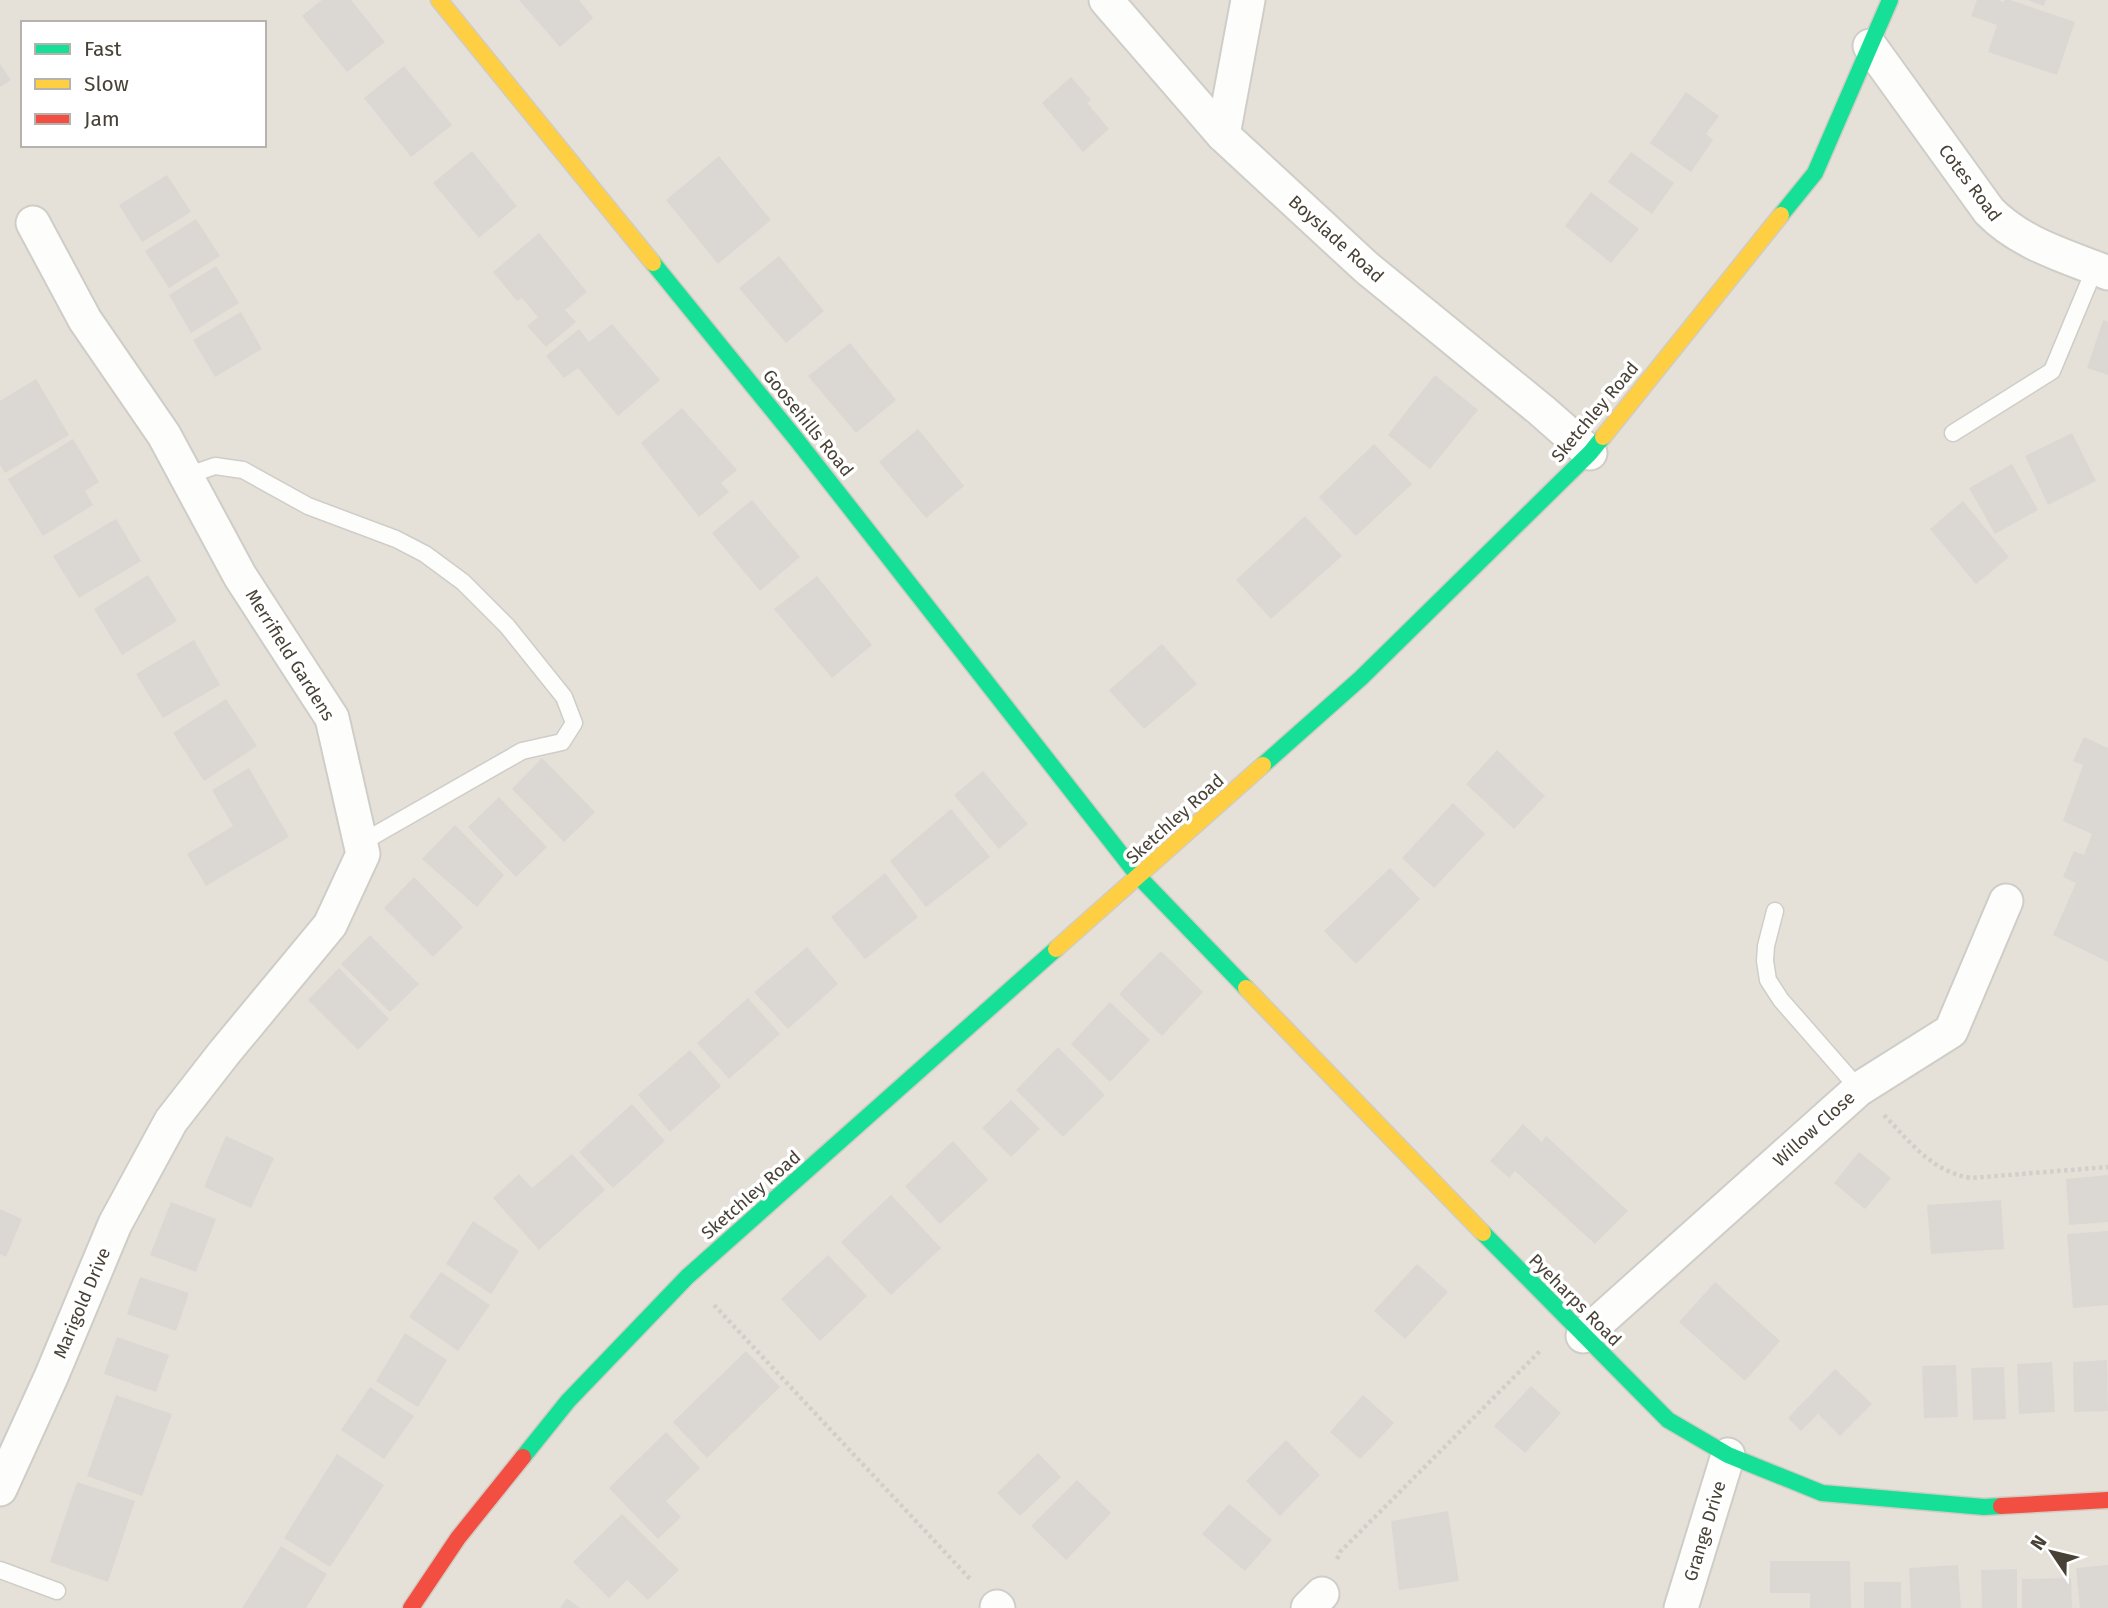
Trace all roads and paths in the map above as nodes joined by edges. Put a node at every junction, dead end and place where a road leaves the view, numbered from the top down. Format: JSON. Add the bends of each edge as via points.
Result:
{"nodes":[{"id":1,"x":439,"y":0,"type":"edge"},
{"id":2,"x":1106,"y":0,"type":"edge"},
{"id":3,"x":1248,"y":0,"type":"edge"},
{"id":4,"x":1890,"y":0,"type":"edge"},
{"id":5,"x":1870,"y":46,"type":"junction"},
{"id":6,"x":1223,"y":135,"type":"junction"},
{"id":7,"x":33,"y":223,"type":"dead end"},
{"id":8,"x":2102,"y":271,"type":"edge"},
{"id":9,"x":1953,"y":433,"type":"dead end"},
{"id":10,"x":1590,"y":453,"type":"junction"},
{"id":11,"x":186,"y":476,"type":"junction"},
{"id":12,"x":360,"y":843,"type":"junction"},
{"id":13,"x":1139,"y":877,"type":"junction"},
{"id":14,"x":2006,"y":901,"type":"dead end"},
{"id":15,"x":1775,"y":911,"type":"dead end"},
{"id":16,"x":1859,"y":1090,"type":"junction"},
{"id":17,"x":171,"y":1121,"type":"joint"},
{"id":18,"x":2108,"y":1167,"type":"edge"},
{"id":19,"x":687,"y":1277,"type":"junction"},
{"id":20,"x":1576,"y":1329,"type":"junction"},
{"id":21,"x":1728,"y":1455,"type":"junction"},
{"id":22,"x":2,"y":1477,"type":"edge"},
{"id":23,"x":2108,"y":1500,"type":"edge"},
{"id":24,"x":0,"y":1570,"type":"edge"},
{"id":25,"x":57,"y":1591,"type":"dead end"},
{"id":26,"x":1315,"y":1601,"type":"edge"},
{"id":27,"x":997,"y":1607,"type":"edge"},
{"id":28,"x":411,"y":1608,"type":"edge"},
{"id":29,"x":1681,"y":1608,"type":"edge"}],
"edges":[{"from":1,"to":13,"type":"street","name":"Goosehills Road","via":[[796,439]]},
{"from":2,"to":6,"type":"street","name":"Boyslade Road"},
{"from":3,"to":6,"type":"street"},
{"from":4,"to":5,"type":"street","name":"Sketchley Road"},
{"from":5,"to":8,"type":"street","name":"Cotes Road","via":[[1989,212],[2027,241]]},
{"from":5,"to":10,"type":"street","name":"Sketchley Road","via":[[1815,173]]},
{"from":6,"to":10,"type":"street","name":"Boyslade Road","via":[[1367,268]]},
{"from":7,"to":11,"type":"street","name":"Merrifield Gardens","via":[[85,320],[164,435]]},
{"from":8,"to":9,"type":"lane","via":[[2052,371]]},
{"from":10,"to":13,"type":"street","name":"Sketchley Road","via":[[1361,678]]},
{"from":11,"to":12,"type":"street","name":"Merrifield Gardens","via":[[240,576],[332,718]]},
{"from":11,"to":12,"type":"lane","via":[[215,466],[243,470],[308,506],[425,554],[463,582],[507,626],[564,697],[574,723],[562,743],[522,751]]},
{"from":12,"to":17,"type":"street","name":"Merrifield Gardens","via":[[363,854],[330,925]]},
{"from":13,"to":19,"type":"street","name":"Sketchley Road"},
{"from":13,"to":20,"type":"street","name":"Pyeharps Road"},
{"from":14,"to":16,"type":"street","name":"Willow Close","via":[[1951,1031]]},
{"from":15,"to":16,"type":"lane","via":[[1766,946],[1768,980]]},
{"from":16,"to":18,"type":"path","via":[[1927,1158],[1955,1175],[1971,1178]]},
{"from":16,"to":20,"type":"street","name":"Willow Close"},
{"from":17,"to":22,"type":"street","name":"Marigold Drive","via":[[115,1224],[51,1377]]},
{"from":19,"to":27,"type":"path"},
{"from":19,"to":28,"type":"street","name":"Sketchley Road","via":[[568,1401],[458,1538]]},
{"from":20,"to":21,"type":"street","name":"Pyeharps Road","via":[[1668,1420]]},
{"from":20,"to":26,"type":"path","via":[[1340,1552]]},
{"from":21,"to":23,"type":"street","name":"Pyeharps Road","via":[[1822,1493],[1984,1507]]},
{"from":21,"to":29,"type":"street","name":"Grange Drive"},
{"from":24,"to":25,"type":"lane"}]}
